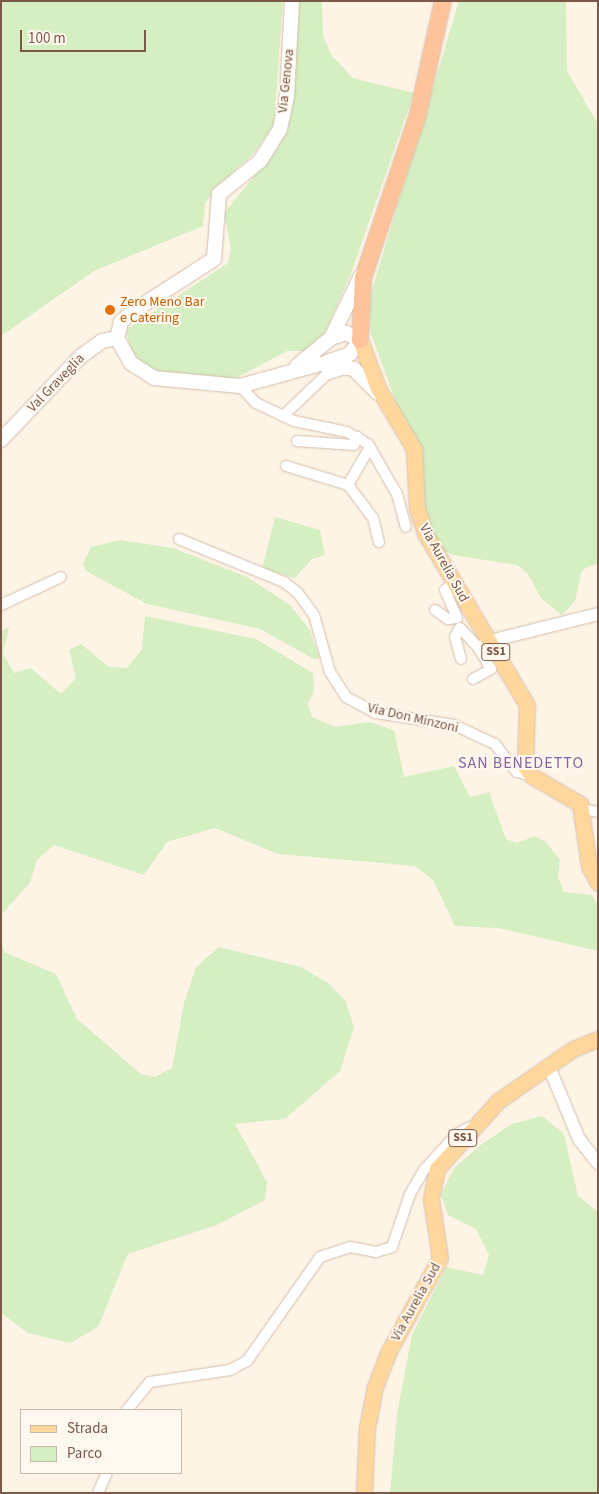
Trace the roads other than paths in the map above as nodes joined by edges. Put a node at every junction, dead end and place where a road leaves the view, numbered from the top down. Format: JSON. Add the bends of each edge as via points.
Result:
{"nodes":[{"id":1,"x":292,"y":1,"type":"edge"},
{"id":2,"x":443,"y":1,"type":"edge"},
{"id":3,"x":367,"y":261,"type":"junction"},
{"id":4,"x":117,"y":338,"type":"junction"},
{"id":5,"x":331,"y":338,"type":"junction"},
{"id":6,"x":360,"y":340,"type":"junction"},
{"id":7,"x":320,"y":364,"type":"junction"},
{"id":8,"x":349,"y":368,"type":"junction"},
{"id":9,"x":288,"y":371,"type":"junction"},
{"id":10,"x":240,"y":386,"type":"junction"},
{"id":11,"x":387,"y":406,"type":"junction"},
{"id":12,"x":283,"y":416,"type":"junction"},
{"id":13,"x":357,"y":437,"type":"junction"},
{"id":14,"x":1,"y":440,"type":"edge"},
{"id":15,"x":297,"y":442,"type":"dead end"},
{"id":16,"x":370,"y":447,"type":"junction"},
{"id":17,"x":286,"y":466,"type":"dead end"},
{"id":18,"x":348,"y":485,"type":"junction"},
{"id":19,"x":406,"y":528,"type":"dead end"},
{"id":20,"x":179,"y":539,"type":"dead end"},
{"id":21,"x":379,"y":542,"type":"dead end"},
{"id":22,"x":62,"y":578,"type":"dead end"},
{"id":23,"x":454,"y":582,"type":"junction"},
{"id":24,"x":1,"y":605,"type":"edge"},
{"id":25,"x":435,"y":610,"type":"dead end"},
{"id":26,"x":598,"y":614,"type":"edge"},
{"id":27,"x":484,"y":644,"type":"junction"},
{"id":28,"x":461,"y":659,"type":"dead end"},
{"id":29,"x":473,"y":679,"type":"dead end"},
{"id":30,"x":524,"y":753,"type":"junction"},
{"id":31,"x":504,"y":755,"type":"junction"},
{"id":32,"x":532,"y":776,"type":"junction"},
{"id":33,"x":582,"y":809,"type":"junction"},
{"id":34,"x":598,"y":812,"type":"edge"},
{"id":35,"x":598,"y":883,"type":"edge"},
{"id":36,"x":598,"y":1039,"type":"edge"},
{"id":37,"x":549,"y":1067,"type":"junction"},
{"id":38,"x":473,"y":1125,"type":"junction"},
{"id":39,"x":598,"y":1164,"type":"edge"},
{"id":40,"x":127,"y":1409,"type":"edge"},
{"id":41,"x":107,"y":1474,"type":"edge"},
{"id":42,"x":98,"y":1493,"type":"edge"},
{"id":43,"x":364,"y":1493,"type":"edge"}],
"edges":[{"from":1,"to":4,"type":"main road","name":"Via Genova","via":[[280,129],[260,161],[219,194],[214,259],[132,312],[121,322]]},
{"from":2,"to":3,"type":"highway","via":[[417,118]]},
{"from":3,"to":5,"type":"main road"},
{"from":3,"to":6,"type":"highway","via":[[358,305]]},
{"from":4,"to":10,"type":"main road","name":"Via Aurelia Sud","number":"SS1","via":[[131,363],[146,375]]},
{"from":4,"to":14,"type":"main road","name":"Val Graveglia","via":[[102,341],[80,357]]},
{"from":5,"to":6,"type":"main road","via":[[346,333]]},
{"from":5,"to":9,"type":"main road","number":"SS1"},
{"from":6,"to":7,"type":"main road","number":"SS1","via":[[350,354]]},
{"from":6,"to":11,"type":"main road","number":"SS1"},
{"from":7,"to":8,"type":"main road","name":"Via Aurelia Sud","number":"SS1"},
{"from":7,"to":9,"type":"main road","name":"Via Aurelia Sud","number":"SS1"},
{"from":8,"to":11,"type":"main road","name":"Via Aurelia Sud","number":"SS1","via":[[369,382]]},
{"from":8,"to":12,"type":"street","via":[[326,375]]},
{"from":9,"to":10,"type":"main road","name":"Via Aurelia Sud","number":"SS1"},
{"from":10,"to":12,"type":"street","via":[[256,402]]},
{"from":11,"to":23,"type":"main road","name":"Via Aurelia Sud","number":"SS1","via":[[414,449],[421,525]]},
{"from":12,"to":13,"type":"street"},
{"from":13,"to":15,"type":"street","via":[[354,445]]},
{"from":13,"to":16,"type":"street"},
{"from":16,"to":18,"type":"street"},
{"from":16,"to":19,"type":"street","via":[[397,494]]},
{"from":17,"to":18,"type":"street"},
{"from":18,"to":21,"type":"street","via":[[373,518]]},
{"from":20,"to":31,"type":"street","name":"Via Don Minzoni","via":[[284,582],[298,594],[320,628],[333,680],[359,706],[376,713],[454,725],[495,744]]},
{"from":22,"to":24,"type":"street"},
{"from":23,"to":25,"type":"street","via":[[445,590],[457,618],[448,619]]},
{"from":23,"to":27,"type":"main road","name":"Via Aurelia Sud","number":"SS1"},
{"from":26,"to":27,"type":"street"},
{"from":27,"to":28,"type":"street","via":[[460,628],[455,637]]},
{"from":27,"to":29,"type":"street","via":[[491,669]]},
{"from":27,"to":30,"type":"main road","name":"Via Aurelia Sud","number":"SS1","via":[[527,705]]},
{"from":30,"to":31,"type":"street"},
{"from":30,"to":32,"type":"main road","name":"Via Aurelia Sud","number":"SS1"},
{"from":31,"to":32,"type":"street","name":"Via Don Minzoni","via":[[517,772]]},
{"from":32,"to":33,"type":"main road","via":[[573,798]]},
{"from":33,"to":34,"type":"street"},
{"from":33,"to":35,"type":"main road","via":[[589,866]]},
{"from":36,"to":37,"type":"main road","name":"Via Aurelia Sud","number":"SS1","via":[[578,1046]]},
{"from":37,"to":38,"type":"main road","name":"Via Aurelia Sud","number":"SS1","via":[[518,1085]]},
{"from":37,"to":39,"type":"street","via":[[579,1139]]},
{"from":38,"to":40,"type":"street","via":[[457,1134],[424,1170],[410,1194],[392,1248],[376,1252],[350,1246],[320,1257],[247,1361],[230,1370],[150,1382]]},
{"from":38,"to":43,"type":"main road","name":"Via Aurelia Sud","number":"SS1","via":[[432,1180],[440,1258],[389,1350],[375,1387],[367,1428]]},
{"from":41,"to":42,"type":"street"}]}
